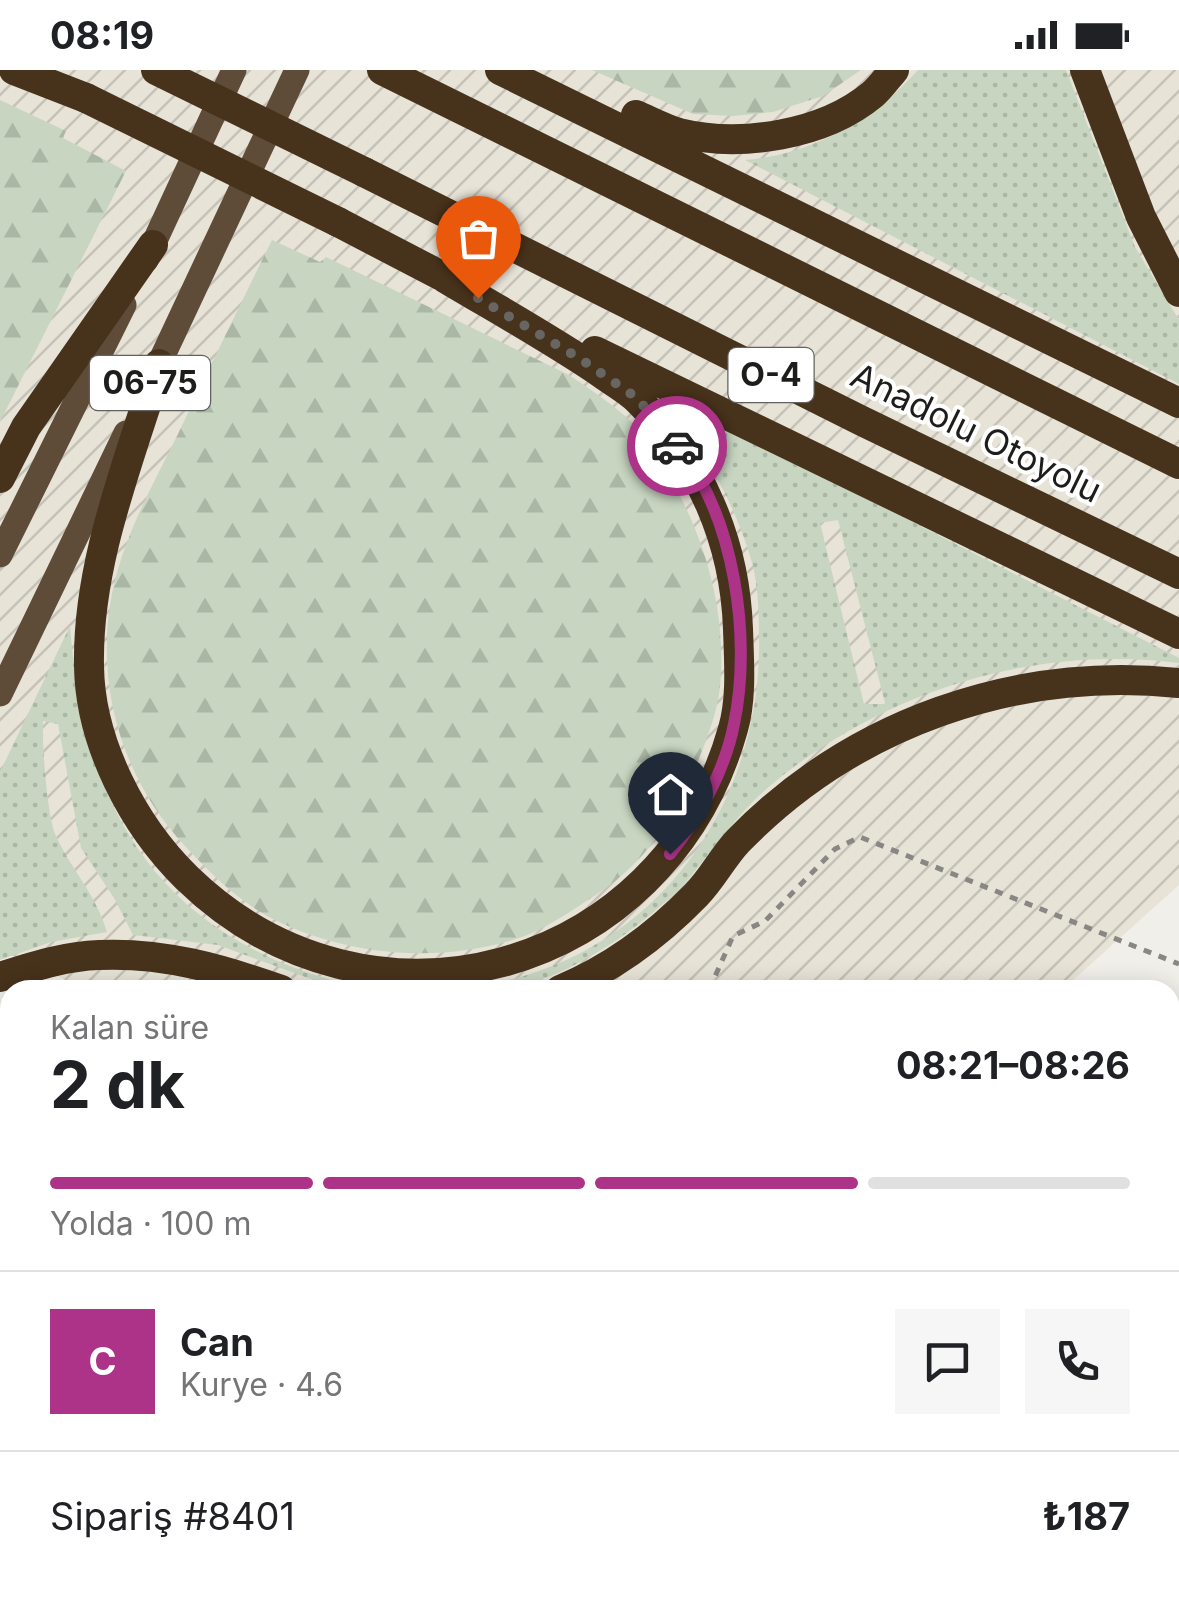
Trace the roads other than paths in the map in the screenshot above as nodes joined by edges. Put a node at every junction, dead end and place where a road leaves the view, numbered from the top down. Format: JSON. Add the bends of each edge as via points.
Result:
{"nodes":[{"id":1,"x":14,"y":70,"type":"edge"},
{"id":2,"x":26,"y":70,"type":"edge"},
{"id":3,"x":156,"y":70,"type":"edge"},
{"id":4,"x":234,"y":70,"type":"edge"},
{"id":5,"x":298,"y":70,"type":"edge"},
{"id":6,"x":500,"y":70,"type":"edge"},
{"id":7,"x":523,"y":70,"type":"edge"},
{"id":8,"x":894,"y":70,"type":"edge"},
{"id":9,"x":1085,"y":70,"type":"edge"},
{"id":10,"x":394,"y":76,"type":"edge"},
{"id":11,"x":86,"y":98,"type":"junction"},
{"id":12,"x":154,"y":245,"type":"junction"},
{"id":13,"x":445,"y":278,"type":"junction"},
{"id":14,"x":1179,"y":292,"type":"edge"},
{"id":15,"x":159,"y":364,"type":"junction"},
{"id":16,"x":1179,"y":403,"type":"edge"},
{"id":17,"x":1179,"y":464,"type":"edge"},
{"id":18,"x":0,"y":478,"type":"edge"},
{"id":19,"x":0,"y":555,"type":"edge"},
{"id":20,"x":1179,"y":574,"type":"edge"},
{"id":21,"x":1179,"y":634,"type":"edge"},
{"id":22,"x":1179,"y":683,"type":"edge"},
{"id":23,"x":0,"y":694,"type":"edge"},
{"id":24,"x":0,"y":976,"type":"edge"},
{"id":25,"x":252,"y":980,"type":"edge"},
{"id":26,"x":584,"y":980,"type":"edge"}],
"edges":[{"from":1,"to":11,"type":"highway"},
{"from":2,"to":11,"type":"highway"},
{"from":3,"to":20,"type":"highway","name":"Anadolu Otoyolu","number":"O-4","bridge":true},
{"from":4,"to":12,"type":"main road","number":"06-75"},
{"from":5,"to":15,"type":"main road","number":"06-75"},
{"from":6,"to":16,"type":"highway"},
{"from":7,"to":8,"type":"highway","via":[[678,132],[718,139],[776,135],[826,122],[874,94]]},
{"from":9,"to":14,"type":"highway","via":[[1141,217]]},
{"from":10,"to":17,"type":"highway","name":"Anadolu Otoyolu"},
{"from":11,"to":13,"type":"highway","bridge":true},
{"from":12,"to":18,"type":"highway","via":[[26,427]]},
{"from":12,"to":19,"type":"main road","number":"06-75"},
{"from":13,"to":15,"type":"highway","via":[[637,398],[687,458],[715,512],[737,610],[734,726],[687,833],[618,906],[583,930],[514,960],[438,974],[372,971],[310,957],[216,906],[168,859],[138,816],[98,728],[88,671],[90,618],[102,552]]},
{"from":13,"to":21,"type":"highway"},
{"from":15,"to":23,"type":"main road","number":"06-75"},
{"from":22,"to":26,"type":"highway","via":[[1054,683],[997,693],[869,741],[773,808],[698,894],[648,939]]},
{"from":24,"to":25,"type":"highway","via":[[98,955],[155,957]]}]}
